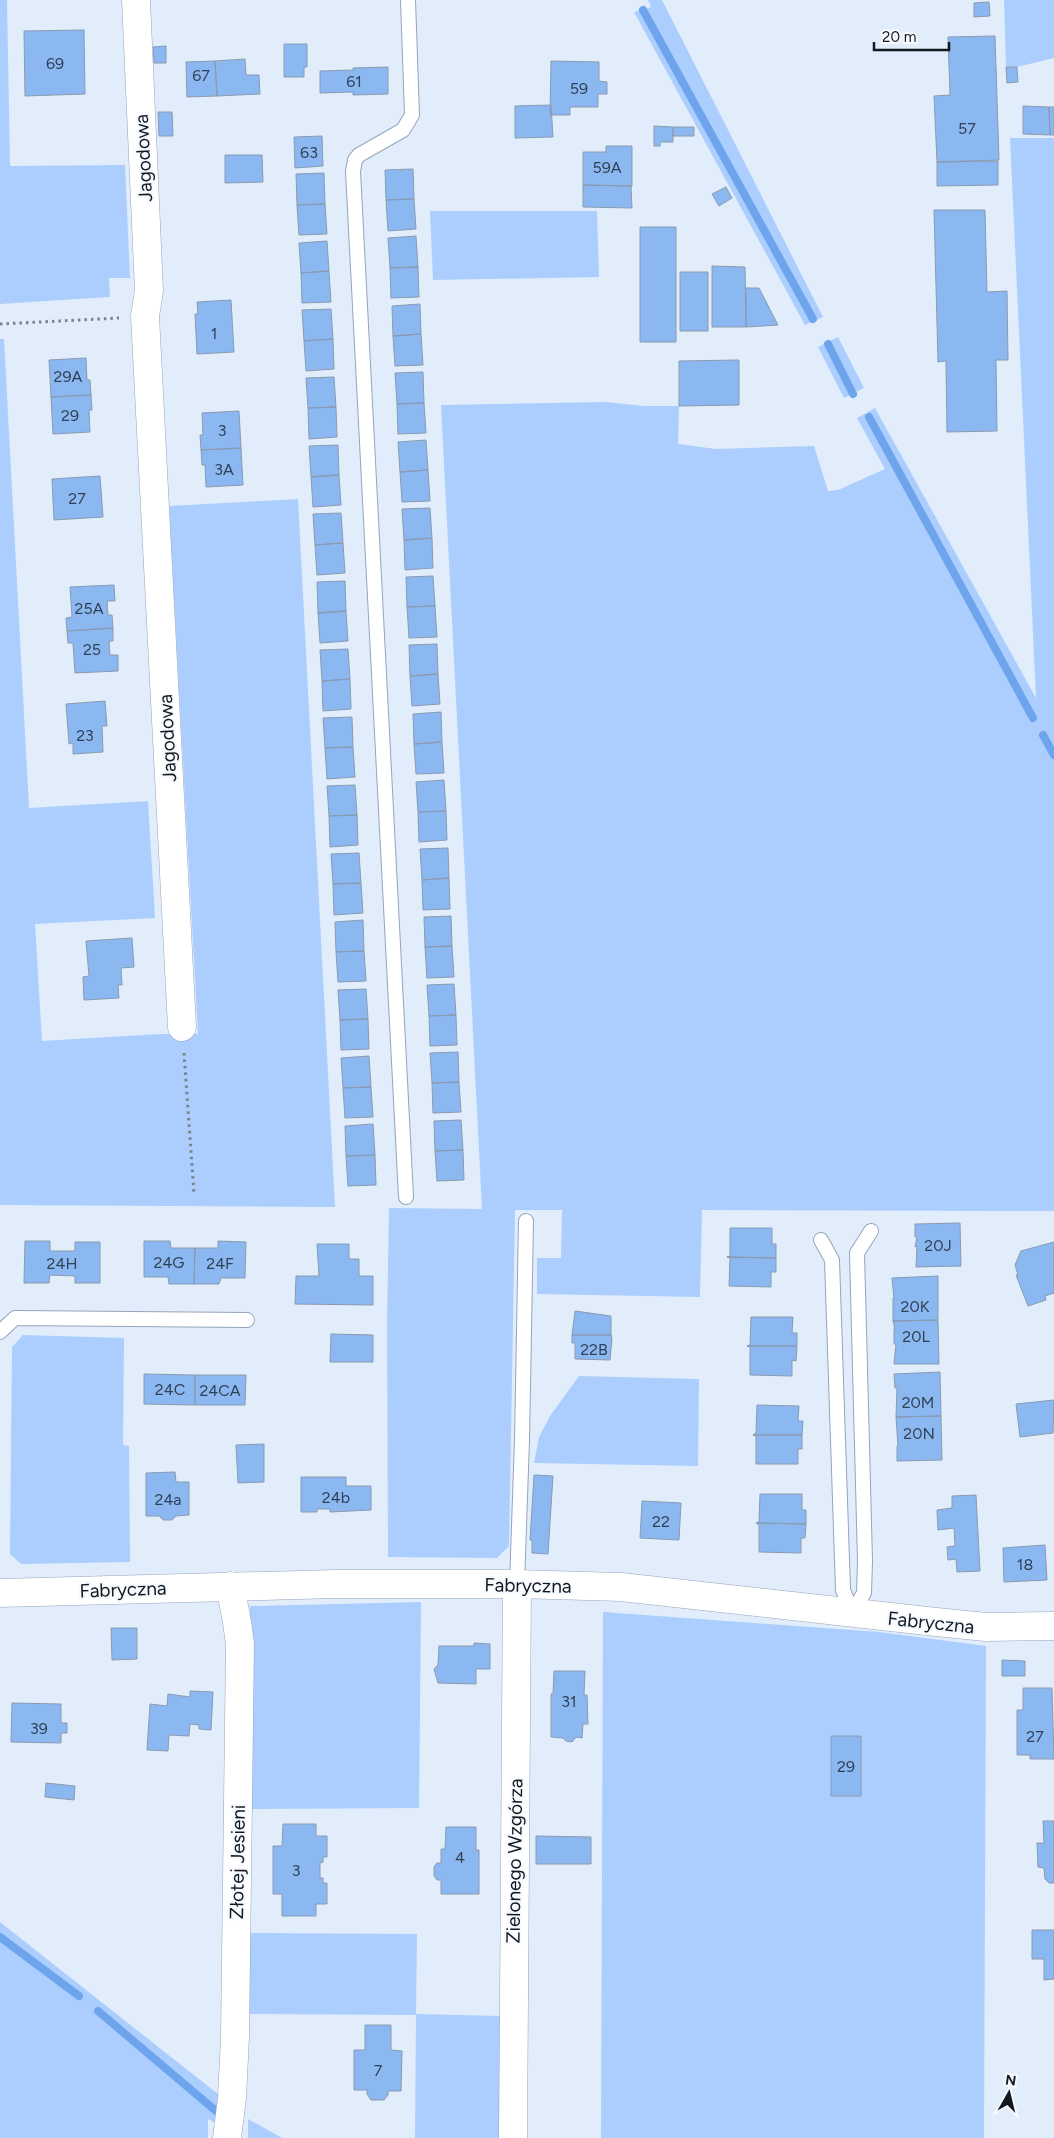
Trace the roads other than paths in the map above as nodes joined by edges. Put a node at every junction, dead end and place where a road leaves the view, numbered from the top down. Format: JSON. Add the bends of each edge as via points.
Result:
{"nodes":[{"id":1,"x":136,"y":0,"type":"edge"},
{"id":2,"x":408,"y":0,"type":"edge"},
{"id":3,"x":182,"y":1027,"type":"road end"},
{"id":4,"x":406,"y":1197,"type":"dead end"},
{"id":5,"x":526,"y":1221,"type":"dead end"},
{"id":6,"x":871,"y":1231,"type":"dead end"},
{"id":7,"x":822,"y":1240,"type":"dead end"},
{"id":8,"x":247,"y":1320,"type":"dead end"},
{"id":9,"x":0,"y":1332,"type":"edge"},
{"id":10,"x":517,"y":1584,"type":"junction"},
{"id":11,"x":230,"y":1586,"type":"junction"},
{"id":12,"x":0,"y":1593,"type":"edge"},
{"id":13,"x":852,"y":1614,"type":"junction"},
{"id":14,"x":1054,"y":1626,"type":"edge"},
{"id":15,"x":227,"y":2138,"type":"edge"},
{"id":16,"x":513,"y":2138,"type":"edge"}],
"edges":[{"from":1,"to":3,"type":"street","name":"Jagodowa","via":[[149,291],[145,316]]},
{"from":2,"to":4,"type":"lane","via":[[412,115],[403,130],[359,155],[353,171]]},
{"from":5,"to":10,"type":"lane"},
{"from":6,"to":13,"type":"lane","via":[[857,1253],[866,1561],[864,1593]]},
{"from":7,"to":13,"type":"lane","via":[[832,1260],[843,1590]]},
{"from":8,"to":9,"type":"lane","via":[[15,1318]]},
{"from":10,"to":11,"type":"street","name":"Fabryczna"},
{"from":10,"to":13,"type":"street","name":"Fabryczna","via":[[621,1587]]},
{"from":10,"to":16,"type":"street","name":"Zielonego Wzgórza"},
{"from":11,"to":12,"type":"street","name":"Fabryczna"},
{"from":11,"to":15,"type":"street","name":"Złotej Jesieni","via":[[240,1644],[234,2046]]},
{"from":13,"to":14,"type":"street","name":"Fabryczna","via":[[986,1627]]}]}
